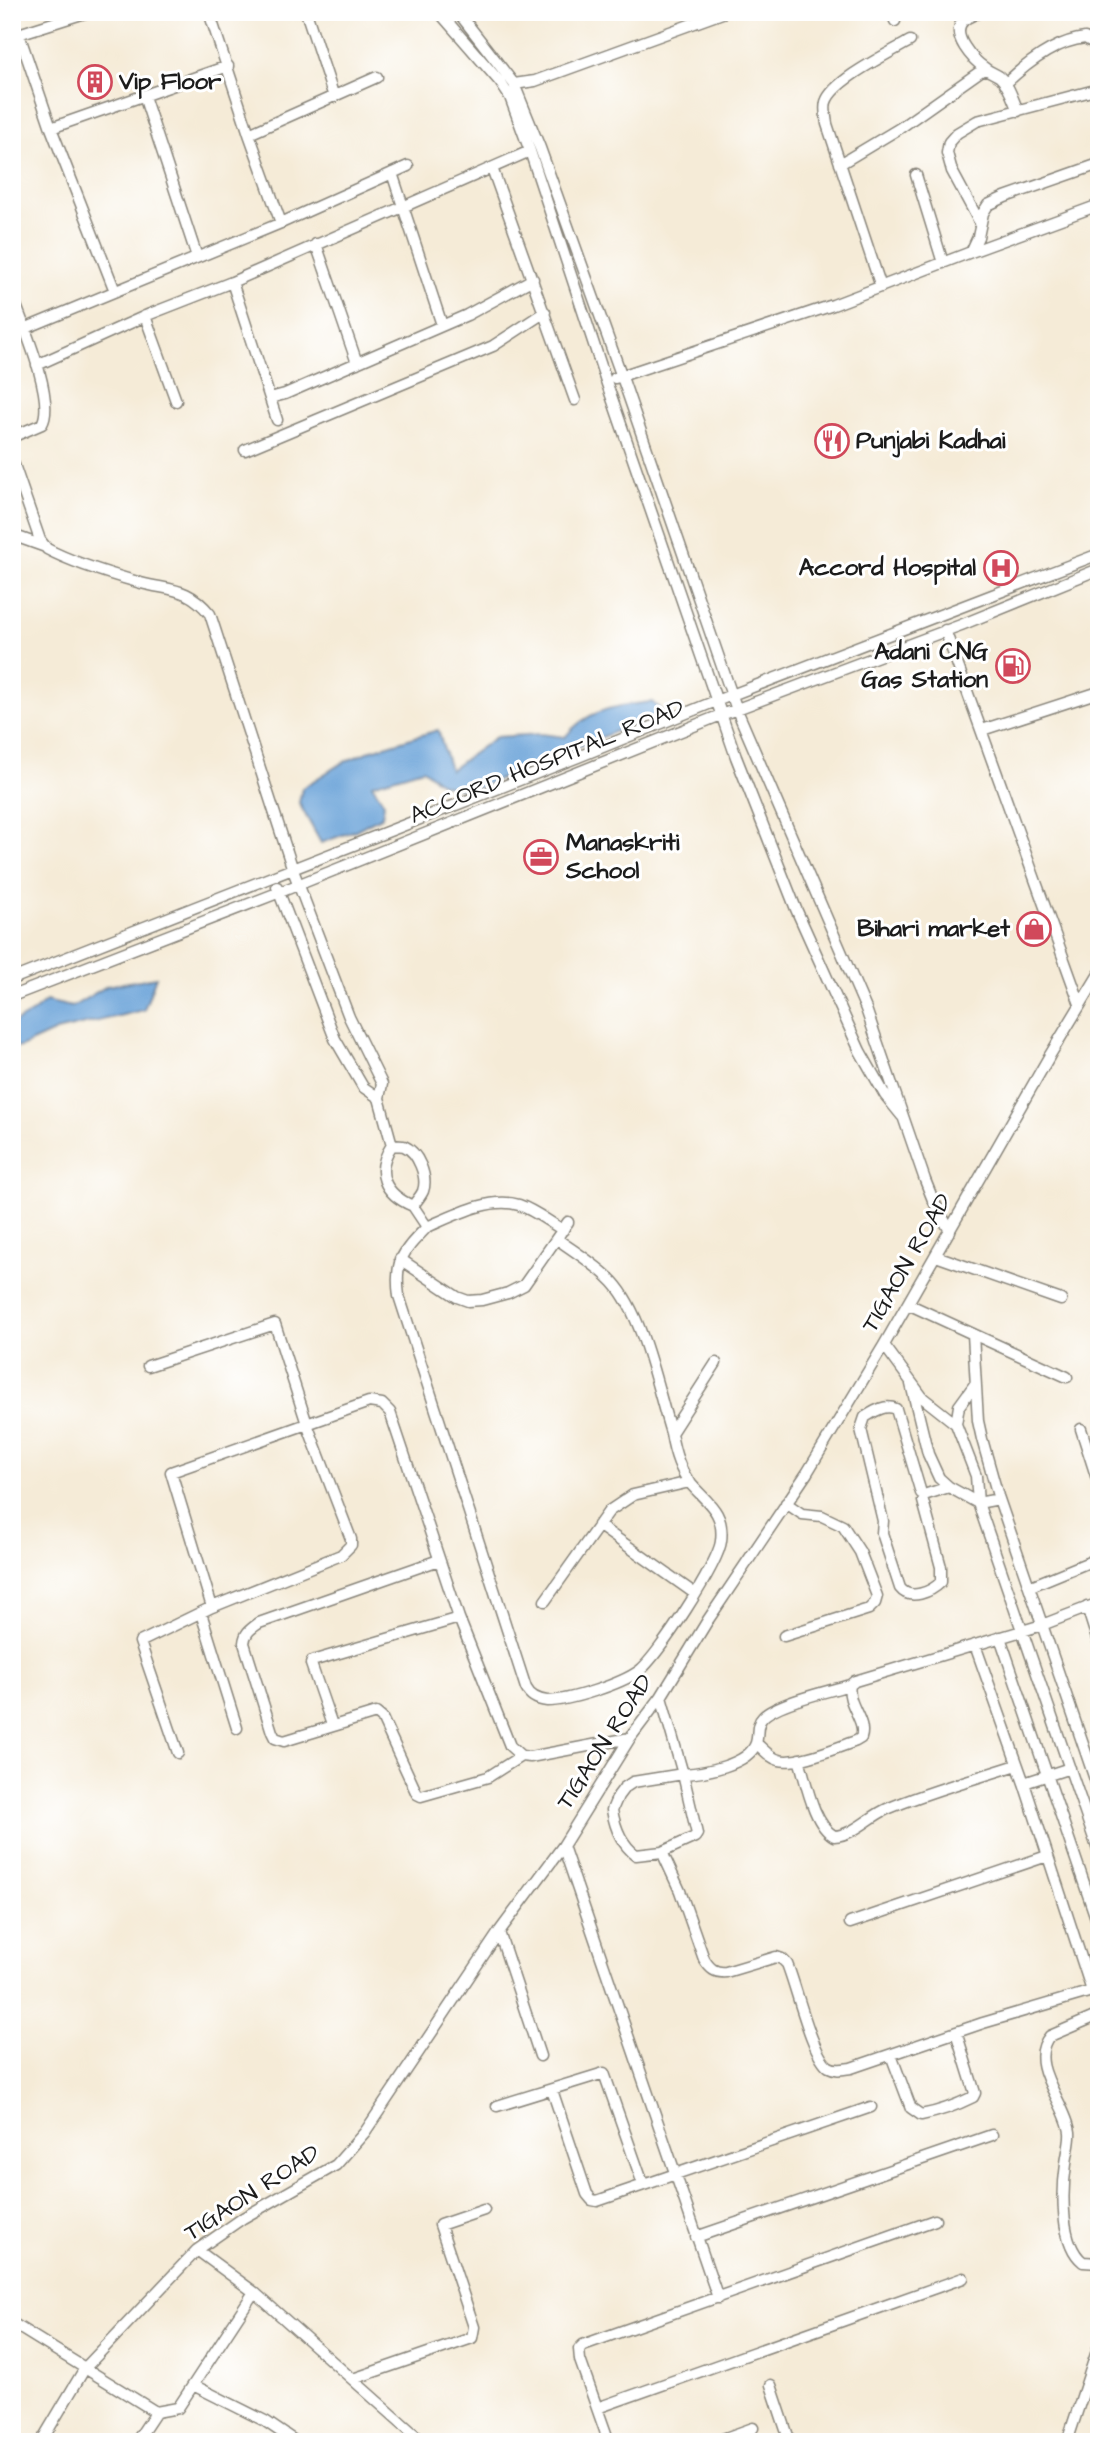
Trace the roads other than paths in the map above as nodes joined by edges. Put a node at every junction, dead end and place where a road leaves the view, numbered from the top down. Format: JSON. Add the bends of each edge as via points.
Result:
{"nodes":[{"id":1,"x":88,"y":12,"type":"edge"},
{"id":2,"x":209,"y":12,"type":"edge"},
{"id":3,"x":306,"y":12,"type":"edge"},
{"id":4,"x":439,"y":12,"type":"edge"},
{"id":5,"x":458,"y":12,"type":"edge"},
{"id":6,"x":725,"y":12,"type":"edge"},
{"id":7,"x":979,"y":12,"type":"edge"},
{"id":8,"x":15,"y":35,"type":"edge"},
{"id":9,"x":911,"y":41,"type":"dead end"},
{"id":10,"x":1099,"y":46,"type":"edge"},
{"id":11,"x":228,"y":66,"type":"junction"},
{"id":12,"x":985,"y":68,"type":"junction"},
{"id":13,"x":377,"y":77,"type":"dead end"},
{"id":14,"x":514,"y":84,"type":"junction"},
{"id":15,"x":1005,"y":84,"type":"junction"},
{"id":16,"x":1099,"y":89,"type":"edge"},
{"id":17,"x":144,"y":96,"type":"junction"},
{"id":18,"x":334,"y":97,"type":"junction"},
{"id":19,"x":1018,"y":111,"type":"junction"},
{"id":20,"x":51,"y":128,"type":"junction"},
{"id":21,"x":249,"y":134,"type":"junction"},
{"id":22,"x":530,"y":151,"type":"junction"},
{"id":23,"x":840,"y":164,"type":"junction"},
{"id":24,"x":1099,"y":164,"type":"edge"},
{"id":25,"x":408,"y":166,"type":"dead end"},
{"id":26,"x":492,"y":168,"type":"junction"},
{"id":27,"x":392,"y":173,"type":"junction"},
{"id":28,"x":916,"y":175,"type":"dead end"},
{"id":29,"x":403,"y":205,"type":"junction"},
{"id":30,"x":1099,"y":205,"type":"edge"},
{"id":31,"x":281,"y":223,"type":"junction"},
{"id":32,"x":980,"y":223,"type":"junction"},
{"id":33,"x":317,"y":244,"type":"junction"},
{"id":34,"x":971,"y":252,"type":"junction"},
{"id":35,"x":197,"y":257,"type":"junction"},
{"id":36,"x":943,"y":263,"type":"junction"},
{"id":37,"x":533,"y":279,"type":"junction"},
{"id":38,"x":232,"y":282,"type":"junction"},
{"id":39,"x":881,"y":287,"type":"junction"},
{"id":40,"x":115,"y":291,"type":"junction"},
{"id":41,"x":12,"y":295,"type":"edge"},
{"id":42,"x":545,"y":312,"type":"junction"},
{"id":43,"x":145,"y":316,"type":"junction"},
{"id":44,"x":442,"y":326,"type":"junction"},
{"id":45,"x":24,"y":329,"type":"junction"},
{"id":46,"x":357,"y":363,"type":"junction"},
{"id":47,"x":37,"y":365,"type":"junction"},
{"id":48,"x":622,"y":377,"type":"junction"},
{"id":49,"x":606,"y":381,"type":"junction"},
{"id":50,"x":270,"y":398,"type":"junction"},
{"id":51,"x":575,"y":400,"type":"dead end"},
{"id":52,"x":176,"y":401,"type":"dead end"},
{"id":53,"x":277,"y":420,"type":"dead end"},
{"id":54,"x":12,"y":437,"type":"edge"},
{"id":55,"x":245,"y":450,"type":"dead end"},
{"id":56,"x":12,"y":459,"type":"edge"},
{"id":57,"x":12,"y":536,"type":"edge"},
{"id":58,"x":43,"y":546,"type":"junction"},
{"id":59,"x":1099,"y":554,"type":"edge"},
{"id":60,"x":1099,"y":569,"type":"edge"},
{"id":61,"x":945,"y":630,"type":"junction"},
{"id":62,"x":1099,"y":692,"type":"edge"},
{"id":63,"x":732,"y":696,"type":"junction"},
{"id":64,"x":716,"y":701,"type":"junction"},
{"id":65,"x":737,"y":710,"type":"junction"},
{"id":66,"x":721,"y":715,"type":"junction"},
{"id":67,"x":982,"y":730,"type":"junction"},
{"id":68,"x":293,"y":870,"type":"junction"},
{"id":69,"x":273,"y":878,"type":"junction"},
{"id":70,"x":299,"y":884,"type":"junction"},
{"id":71,"x":280,"y":892,"type":"junction"},
{"id":72,"x":1099,"y":974,"type":"edge"},
{"id":73,"x":12,"y":979,"type":"edge"},
{"id":74,"x":12,"y":996,"type":"edge"},
{"id":75,"x":1080,"y":1004,"type":"junction"},
{"id":76,"x":379,"y":1098,"type":"junction"},
{"id":77,"x":905,"y":1120,"type":"junction"},
{"id":78,"x":392,"y":1145,"type":"junction"},
{"id":79,"x":413,"y":1206,"type":"junction"},
{"id":80,"x":427,"y":1227,"type":"junction"},
{"id":81,"x":563,"y":1230,"type":"junction"},
{"id":82,"x":950,"y":1231,"type":"junction"},
{"id":83,"x":936,"y":1256,"type":"junction"},
{"id":84,"x":400,"y":1259,"type":"junction"},
{"id":85,"x":1061,"y":1300,"type":"dead end"},
{"id":86,"x":908,"y":1304,"type":"junction"},
{"id":87,"x":973,"y":1334,"type":"junction"},
{"id":88,"x":884,"y":1345,"type":"junction"},
{"id":89,"x":716,"y":1363,"type":"dead end"},
{"id":90,"x":148,"y":1366,"type":"dead end"},
{"id":91,"x":1067,"y":1377,"type":"dead end"},
{"id":92,"x":911,"y":1384,"type":"junction"},
{"id":93,"x":975,"y":1384,"type":"junction"},
{"id":94,"x":307,"y":1423,"type":"junction"},
{"id":95,"x":956,"y":1424,"type":"junction"},
{"id":96,"x":1081,"y":1429,"type":"dead end"},
{"id":97,"x":671,"y":1433,"type":"junction"},
{"id":98,"x":690,"y":1482,"type":"junction"},
{"id":99,"x":1099,"y":1485,"type":"edge"},
{"id":100,"x":949,"y":1487,"type":"junction"},
{"id":101,"x":923,"y":1496,"type":"junction"},
{"id":102,"x":999,"y":1499,"type":"junction"},
{"id":103,"x":786,"y":1503,"type":"junction"},
{"id":104,"x":978,"y":1503,"type":"junction"},
{"id":105,"x":598,"y":1525,"type":"junction"},
{"id":106,"x":1099,"y":1558,"type":"edge"},
{"id":107,"x":439,"y":1560,"type":"junction"},
{"id":108,"x":1031,"y":1586,"type":"junction"},
{"id":109,"x":694,"y":1593,"type":"junction"},
{"id":110,"x":545,"y":1601,"type":"dead end"},
{"id":111,"x":1099,"y":1603,"type":"edge"},
{"id":112,"x":212,"y":1607,"type":"junction"},
{"id":113,"x":1087,"y":1607,"type":"junction"},
{"id":114,"x":201,"y":1613,"type":"junction"},
{"id":115,"x":459,"y":1618,"type":"junction"},
{"id":116,"x":1042,"y":1625,"type":"junction"},
{"id":117,"x":1022,"y":1630,"type":"junction"},
{"id":118,"x":784,"y":1636,"type":"dead end"},
{"id":119,"x":1000,"y":1637,"type":"junction"},
{"id":120,"x":975,"y":1645,"type":"junction"},
{"id":121,"x":1099,"y":1645,"type":"edge"},
{"id":122,"x":850,"y":1685,"type":"junction"},
{"id":123,"x":661,"y":1697,"type":"junction"},
{"id":124,"x":332,"y":1725,"type":"junction"},
{"id":125,"x":237,"y":1728,"type":"dead end"},
{"id":126,"x":630,"y":1738,"type":"junction"},
{"id":127,"x":756,"y":1743,"type":"junction"},
{"id":128,"x":178,"y":1753,"type":"dead end"},
{"id":129,"x":521,"y":1756,"type":"junction"},
{"id":130,"x":799,"y":1759,"type":"junction"},
{"id":131,"x":1094,"y":1760,"type":"edge"},
{"id":132,"x":1017,"y":1765,"type":"junction"},
{"id":133,"x":1070,"y":1768,"type":"junction"},
{"id":134,"x":683,"y":1774,"type":"junction"},
{"id":135,"x":1046,"y":1776,"type":"junction"},
{"id":136,"x":1024,"y":1783,"type":"junction"},
{"id":137,"x":1099,"y":1791,"type":"edge"},
{"id":138,"x":563,"y":1846,"type":"junction"},
{"id":139,"x":662,"y":1852,"type":"junction"},
{"id":140,"x":1099,"y":1853,"type":"edge"},
{"id":141,"x":1047,"y":1856,"type":"junction"},
{"id":142,"x":850,"y":1923,"type":"dead end"},
{"id":143,"x":1099,"y":1927,"type":"edge"},
{"id":144,"x":499,"y":1932,"type":"junction"},
{"id":145,"x":1095,"y":1989,"type":"edge"},
{"id":146,"x":1099,"y":2015,"type":"edge"},
{"id":147,"x":956,"y":2032,"type":"junction"},
{"id":148,"x":891,"y":2055,"type":"junction"},
{"id":149,"x":540,"y":2056,"type":"dead end"},
{"id":150,"x":552,"y":2090,"type":"junction"},
{"id":151,"x":497,"y":2106,"type":"dead end"},
{"id":152,"x":871,"y":2107,"type":"dead end"},
{"id":153,"x":992,"y":2135,"type":"dead end"},
{"id":154,"x":674,"y":2173,"type":"junction"},
{"id":155,"x":643,"y":2184,"type":"junction"},
{"id":156,"x":484,"y":2210,"type":"dead end"},
{"id":157,"x":935,"y":2220,"type":"dead end"},
{"id":158,"x":696,"y":2237,"type":"junction"},
{"id":159,"x":197,"y":2250,"type":"junction"},
{"id":160,"x":1099,"y":2263,"type":"edge"},
{"id":161,"x":963,"y":2278,"type":"dead end"},
{"id":162,"x":254,"y":2292,"type":"junction"},
{"id":163,"x":718,"y":2298,"type":"junction"},
{"id":164,"x":12,"y":2323,"type":"edge"},
{"id":165,"x":1099,"y":2345,"type":"edge"},
{"id":166,"x":85,"y":2368,"type":"junction"},
{"id":167,"x":353,"y":2379,"type":"junction"},
{"id":168,"x":193,"y":2385,"type":"junction"},
{"id":169,"x":771,"y":2385,"type":"dead end"},
{"id":170,"x":597,"y":2408,"type":"junction"},
{"id":171,"x":156,"y":2412,"type":"junction"},
{"id":172,"x":753,"y":2428,"type":"dead end"},
{"id":173,"x":45,"y":2440,"type":"edge"},
{"id":174,"x":136,"y":2442,"type":"edge"},
{"id":175,"x":296,"y":2442,"type":"edge"},
{"id":176,"x":424,"y":2442,"type":"edge"},
{"id":177,"x":609,"y":2442,"type":"edge"},
{"id":178,"x":714,"y":2442,"type":"edge"},
{"id":179,"x":789,"y":2442,"type":"edge"},
{"id":180,"x":1067,"y":2442,"type":"edge"}],
"edges":[{"from":1,"to":8,"type":"street"},
{"from":2,"to":11,"type":"street"},
{"from":3,"to":18,"type":"street"},
{"from":4,"to":22,"type":"street","via":[[510,97]]},
{"from":5,"to":14,"type":"street"},
{"from":6,"to":14,"type":"street","via":[[535,81]]},
{"from":7,"to":12,"type":"street","via":[[959,28],[964,47]]},
{"from":8,"to":20,"type":"street"},
{"from":9,"to":23,"type":"street","via":[[836,87],[827,100],[827,124]]},
{"from":10,"to":15,"type":"street","via":[[1085,38],[1068,43],[1033,60]]},
{"from":11,"to":17,"type":"street"},
{"from":11,"to":21,"type":"street"},
{"from":12,"to":15,"type":"street"},
{"from":12,"to":23,"type":"street"},
{"from":13,"to":18,"type":"street"},
{"from":14,"to":48,"type":"street"},
{"from":15,"to":19,"type":"street"},
{"from":16,"to":19,"type":"street"},
{"from":17,"to":20,"type":"street"},
{"from":17,"to":35,"type":"street"},
{"from":18,"to":21,"type":"street"},
{"from":19,"to":32,"type":"street","via":[[977,121],[949,142],[952,171]]},
{"from":20,"to":40,"type":"street"},
{"from":21,"to":31,"type":"street"},
{"from":22,"to":26,"type":"street"},
{"from":22,"to":49,"type":"street"},
{"from":23,"to":39,"type":"street"},
{"from":24,"to":32,"type":"street","via":[[995,200]]},
{"from":25,"to":27,"type":"street"},
{"from":26,"to":29,"type":"street"},
{"from":26,"to":37,"type":"street"},
{"from":27,"to":29,"type":"street"},
{"from":27,"to":31,"type":"street"},
{"from":28,"to":36,"type":"street"},
{"from":29,"to":33,"type":"street"},
{"from":29,"to":44,"type":"street"},
{"from":30,"to":34,"type":"street"},
{"from":31,"to":35,"type":"street"},
{"from":32,"to":34,"type":"street"},
{"from":33,"to":38,"type":"street"},
{"from":33,"to":46,"type":"street"},
{"from":34,"to":36,"type":"street"},
{"from":35,"to":40,"type":"street"},
{"from":36,"to":39,"type":"street"},
{"from":37,"to":42,"type":"street"},
{"from":37,"to":44,"type":"street"},
{"from":38,"to":43,"type":"street"},
{"from":38,"to":50,"type":"street"},
{"from":39,"to":48,"type":"street"},
{"from":40,"to":45,"type":"street"},
{"from":41,"to":45,"type":"street"},
{"from":42,"to":51,"type":"street"},
{"from":42,"to":55,"type":"street","via":[[493,345]]},
{"from":43,"to":47,"type":"street"},
{"from":43,"to":52,"type":"street"},
{"from":44,"to":46,"type":"street"},
{"from":45,"to":47,"type":"street"},
{"from":46,"to":50,"type":"street"},
{"from":47,"to":54,"type":"street","via":[[47,403],[46,419]]},
{"from":48,"to":49,"type":"street"},
{"from":48,"to":63,"type":"street"},
{"from":49,"to":64,"type":"street"},
{"from":50,"to":53,"type":"street"},
{"from":56,"to":58,"type":"street"},
{"from":57,"to":58,"type":"street"},
{"from":58,"to":68,"type":"street","via":[[117,575],[192,596],[209,614]]},
{"from":59,"to":63,"type":"street"},
{"from":60,"to":61,"type":"street","name":"ACCORD HOSPITAL ROAD"},
{"from":61,"to":65,"type":"street","name":"ACCORD HOSPITAL ROAD"},
{"from":61,"to":67,"type":"street"},
{"from":62,"to":67,"type":"street"},
{"from":63,"to":64,"type":"street"},
{"from":63,"to":65,"type":"street"},
{"from":64,"to":66,"type":"street"},
{"from":64,"to":68,"type":"street"},
{"from":65,"to":66,"type":"street","name":"ACCORD HOSPITAL ROAD"},
{"from":65,"to":77,"type":"street","via":[[866,1009]]},
{"from":66,"to":70,"type":"street","name":"ACCORD HOSPITAL ROAD"},
{"from":66,"to":77,"type":"street","via":[[796,909],[860,1051]]},
{"from":67,"to":75,"type":"street"},
{"from":68,"to":69,"type":"street"},
{"from":68,"to":70,"type":"street"},
{"from":69,"to":71,"type":"street"},
{"from":69,"to":73,"type":"street"},
{"from":70,"to":71,"type":"street","name":"ACCORD HOSPITAL ROAD"},
{"from":70,"to":76,"type":"street","via":[[349,1017],[382,1084]]},
{"from":71,"to":74,"type":"street","name":"ACCORD HOSPITAL ROAD"},
{"from":71,"to":76,"type":"street","via":[[335,1039],[363,1087]]},
{"from":72,"to":75,"type":"street","name":"TIGAON ROAD"},
{"from":75,"to":82,"type":"street","name":"TIGAON ROAD"},
{"from":76,"to":78,"type":"street"},
{"from":77,"to":82,"type":"street","via":[[933,1200]]},
{"from":78,"to":79,"type":"street","via":[[384,1157],[388,1188],[398,1200]]},
{"from":78,"to":79,"type":"street","via":[[413,1153],[421,1167],[423,1191]]},
{"from":79,"to":80,"type":"street"},
{"from":80,"to":81,"type":"street","via":[[500,1203],[518,1205]]},
{"from":80,"to":84,"type":"street"},
{"from":81,"to":84,"type":"street","via":[[524,1285],[475,1301],[457,1297]]},
{"from":81,"to":97,"type":"street","via":[[628,1304]]},
{"from":82,"to":83,"type":"street","name":"TIGAON ROAD"},
{"from":83,"to":85,"type":"street"},
{"from":83,"to":86,"type":"street","name":"TIGAON ROAD"},
{"from":84,"to":109,"type":"street","via":[[396,1276],[399,1296],[529,1694],[548,1701],[562,1699],[640,1671]]},
{"from":86,"to":87,"type":"street"},
{"from":86,"to":88,"type":"street","name":"TIGAON ROAD"},
{"from":87,"to":91,"type":"street"},
{"from":87,"to":93,"type":"street"},
{"from":88,"to":92,"type":"street"},
{"from":88,"to":103,"type":"street","name":"TIGAON ROAD"},
{"from":89,"to":97,"type":"street"},
{"from":90,"to":94,"type":"street","via":[[275,1324]]},
{"from":92,"to":95,"type":"street"},
{"from":92,"to":100,"type":"street","via":[[933,1467]]},
{"from":93,"to":95,"type":"street","via":[[959,1406]]},
{"from":93,"to":102,"type":"street","via":[[978,1421]]},
{"from":94,"to":107,"type":"street","via":[[369,1402],[382,1404],[390,1412]]},
{"from":94,"to":112,"type":"street","via":[[351,1545],[341,1555]]},
{"from":94,"to":112,"type":"street","via":[[171,1472]]},
{"from":95,"to":104,"type":"street","via":[[976,1476]]},
{"from":96,"to":99,"type":"street"},
{"from":97,"to":98,"type":"street"},
{"from":98,"to":105,"type":"street","via":[[625,1498]]},
{"from":98,"to":109,"type":"street","via":[[716,1511],[722,1535],[718,1554]]},
{"from":100,"to":101,"type":"street"},
{"from":100,"to":104,"type":"street"},
{"from":101,"to":101,"type":"street","via":[[941,1582],[912,1596],[900,1588],[882,1534],[883,1521],[861,1429],[865,1417],[881,1408],[896,1409]]},
{"from":102,"to":104,"type":"street"},
{"from":102,"to":108,"type":"street"},
{"from":103,"to":118,"type":"street","via":[[802,1514],[822,1516],[843,1526],[860,1552],[877,1596],[869,1609]]},
{"from":103,"to":123,"type":"street","name":"TIGAON ROAD"},
{"from":104,"to":117,"type":"street"},
{"from":105,"to":109,"type":"street"},
{"from":105,"to":110,"type":"street"},
{"from":106,"to":108,"type":"street"},
{"from":107,"to":115,"type":"street"},
{"from":107,"to":124,"type":"street","via":[[259,1623],[245,1636],[275,1738],[284,1741]]},
{"from":108,"to":116,"type":"street"},
{"from":111,"to":113,"type":"street"},
{"from":112,"to":114,"type":"street"},
{"from":113,"to":116,"type":"street"},
{"from":113,"to":121,"type":"street"},
{"from":114,"to":125,"type":"street"},
{"from":114,"to":128,"type":"street","via":[[140,1642]]},
{"from":115,"to":124,"type":"street","via":[[312,1661]]},
{"from":115,"to":129,"type":"street","via":[[510,1746]]},
{"from":116,"to":117,"type":"street"},
{"from":116,"to":131,"type":"street"},
{"from":117,"to":119,"type":"street"},
{"from":117,"to":133,"type":"street"},
{"from":119,"to":120,"type":"street"},
{"from":119,"to":135,"type":"street"},
{"from":120,"to":122,"type":"street"},
{"from":120,"to":132,"type":"street"},
{"from":122,"to":127,"type":"street","via":[[764,1716]]},
{"from":122,"to":130,"type":"street","via":[[851,1702],[863,1728],[860,1738]]},
{"from":123,"to":126,"type":"street","name":"TIGAON ROAD"},
{"from":123,"to":134,"type":"street"},
{"from":124,"to":129,"type":"street","via":[[379,1714],[421,1796],[488,1777]]},
{"from":126,"to":129,"type":"street"},
{"from":126,"to":138,"type":"street","name":"TIGAON ROAD"},
{"from":127,"to":130,"type":"street","via":[[775,1759]]},
{"from":127,"to":134,"type":"street","via":[[744,1758]]},
{"from":130,"to":132,"type":"street","via":[[817,1815],[834,1836],[894,1807]]},
{"from":131,"to":137,"type":"street"},
{"from":132,"to":136,"type":"street"},
{"from":133,"to":135,"type":"street"},
{"from":133,"to":140,"type":"street"},
{"from":134,"to":139,"type":"street","via":[[697,1834]]},
{"from":134,"to":139,"type":"street","via":[[633,1782],[624,1788],[612,1810],[628,1849],[636,1855]]},
{"from":135,"to":136,"type":"street"},
{"from":135,"to":143,"type":"street"},
{"from":136,"to":141,"type":"street"},
{"from":138,"to":144,"type":"street","name":"TIGAON ROAD"},
{"from":138,"to":154,"type":"street"},
{"from":139,"to":148,"type":"street","via":[[710,1968],[726,1972],[765,1959],[782,1959],[819,2053],[831,2068],[851,2068]]},
{"from":141,"to":142,"type":"street"},
{"from":141,"to":145,"type":"street"},
{"from":144,"to":149,"type":"street"},
{"from":144,"to":159,"type":"street","name":"TIGAON ROAD","via":[[365,2132],[335,2165]]},
{"from":145,"to":147,"type":"street"},
{"from":146,"to":160,"type":"street","via":[[1050,2036],[1041,2054],[1069,2129],[1065,2213],[1069,2244],[1083,2262]]},
{"from":147,"to":148,"type":"street"},
{"from":147,"to":148,"type":"street","via":[[975,2093],[931,2113],[920,2115],[911,2108]]},
{"from":150,"to":151,"type":"street"},
{"from":150,"to":155,"type":"street","via":[[592,2200]]},
{"from":150,"to":155,"type":"street","via":[[604,2073]]},
{"from":152,"to":154,"type":"street"},
{"from":153,"to":158,"type":"street"},
{"from":154,"to":155,"type":"street"},
{"from":154,"to":158,"type":"street"},
{"from":156,"to":167,"type":"street","via":[[440,2225],[474,2327],[472,2337]]},
{"from":157,"to":163,"type":"street"},
{"from":158,"to":163,"type":"street"},
{"from":159,"to":162,"type":"street"},
{"from":159,"to":166,"type":"street","name":"TIGAON ROAD"},
{"from":161,"to":170,"type":"street"},
{"from":162,"to":167,"type":"street"},
{"from":162,"to":168,"type":"street"},
{"from":163,"to":170,"type":"street","via":[[583,2345],[580,2360]]},
{"from":164,"to":166,"type":"street"},
{"from":165,"to":180,"type":"street"},
{"from":166,"to":171,"type":"street"},
{"from":166,"to":173,"type":"street","name":"TIGAON ROAD"},
{"from":167,"to":176,"type":"street"},
{"from":168,"to":171,"type":"street","via":[[178,2408]]},
{"from":168,"to":175,"type":"street"},
{"from":169,"to":179,"type":"street"},
{"from":170,"to":177,"type":"street"},
{"from":171,"to":174,"type":"street"},
{"from":172,"to":178,"type":"street"}]}
